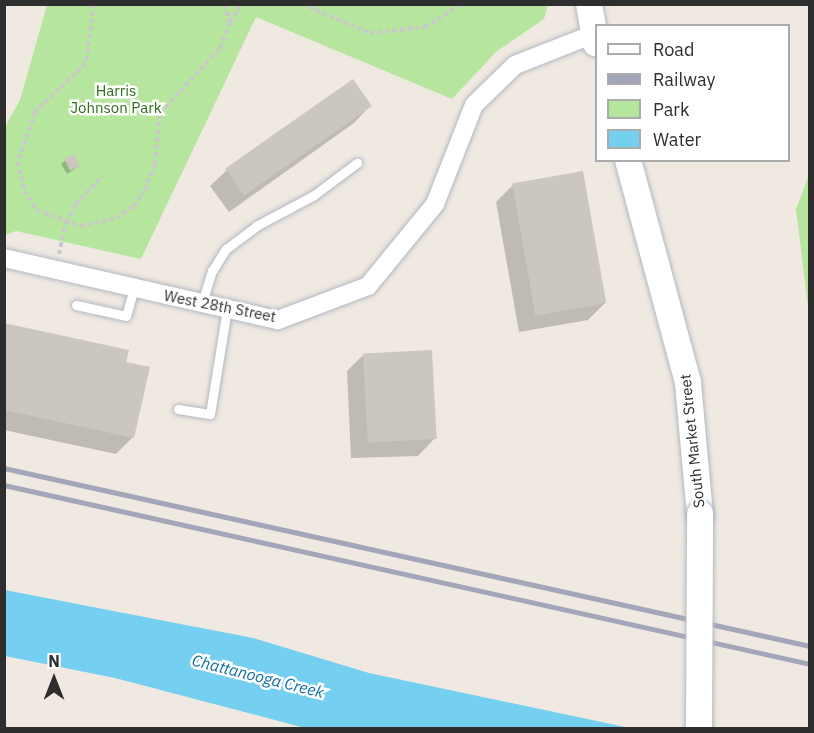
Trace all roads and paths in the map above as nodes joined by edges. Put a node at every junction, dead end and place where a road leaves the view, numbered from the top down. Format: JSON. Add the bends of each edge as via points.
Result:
{"nodes":[{"id":1,"x":94,"y":4,"type":"edge"},
{"id":2,"x":224,"y":4,"type":"edge"},
{"id":3,"x":242,"y":4,"type":"edge"},
{"id":4,"x":302,"y":4,"type":"edge"},
{"id":5,"x":462,"y":4,"type":"edge"},
{"id":6,"x":589,"y":4,"type":"edge"},
{"id":7,"x":230,"y":23,"type":"junction"},
{"id":8,"x":595,"y":38,"type":"edge"},
{"id":9,"x":629,"y":162,"type":"edge"},
{"id":10,"x":357,"y":163,"type":"dead end"},
{"id":11,"x":103,"y":176,"type":"dead end"},
{"id":12,"x":66,"y":222,"type":"junction"},
{"id":13,"x":4,"y":258,"type":"edge"},
{"id":14,"x":55,"y":270,"type":"junction"},
{"id":15,"x":134,"y":288,"type":"junction"},
{"id":16,"x":202,"y":303,"type":"junction"},
{"id":17,"x":76,"y":306,"type":"dead end"},
{"id":18,"x":227,"y":309,"type":"junction"},
{"id":19,"x":178,"y":409,"type":"dead end"},
{"id":20,"x":699,"y":729,"type":"edge"}],
"edges":[{"from":1,"to":12,"type":"path","via":[[86,63],[35,112],[18,162],[24,191],[37,210]]},
{"from":2,"to":7,"type":"path"},
{"from":3,"to":7,"type":"path"},
{"from":4,"to":5,"type":"path","via":[[370,33],[425,27]]},
{"from":6,"to":8,"type":"main road"},
{"from":7,"to":12,"type":"path","via":[[220,48],[160,113],[154,164],[145,190],[134,206],[99,224]]},
{"from":8,"to":18,"type":"street","name":"West 28th Street","via":[[515,65],[474,105],[435,204],[368,286],[278,320]]},
{"from":9,"to":20,"type":"main road","name":"South Market Street","bridge":true,"via":[[688,383],[700,514]]},
{"from":10,"to":16,"type":"lane","via":[[314,195],[256,226],[226,249],[212,271]]},
{"from":11,"to":12,"type":"path","via":[[76,204]]},
{"from":12,"to":14,"type":"path"},
{"from":13,"to":14,"type":"street","name":"West 28th Street"},
{"from":14,"to":15,"type":"street","name":"West 28th Street"},
{"from":15,"to":16,"type":"street","name":"West 28th Street"},
{"from":15,"to":17,"type":"lane","via":[[126,316]]},
{"from":16,"to":18,"type":"street","name":"West 28th Street"},
{"from":18,"to":19,"type":"lane","via":[[210,414]]}]}
